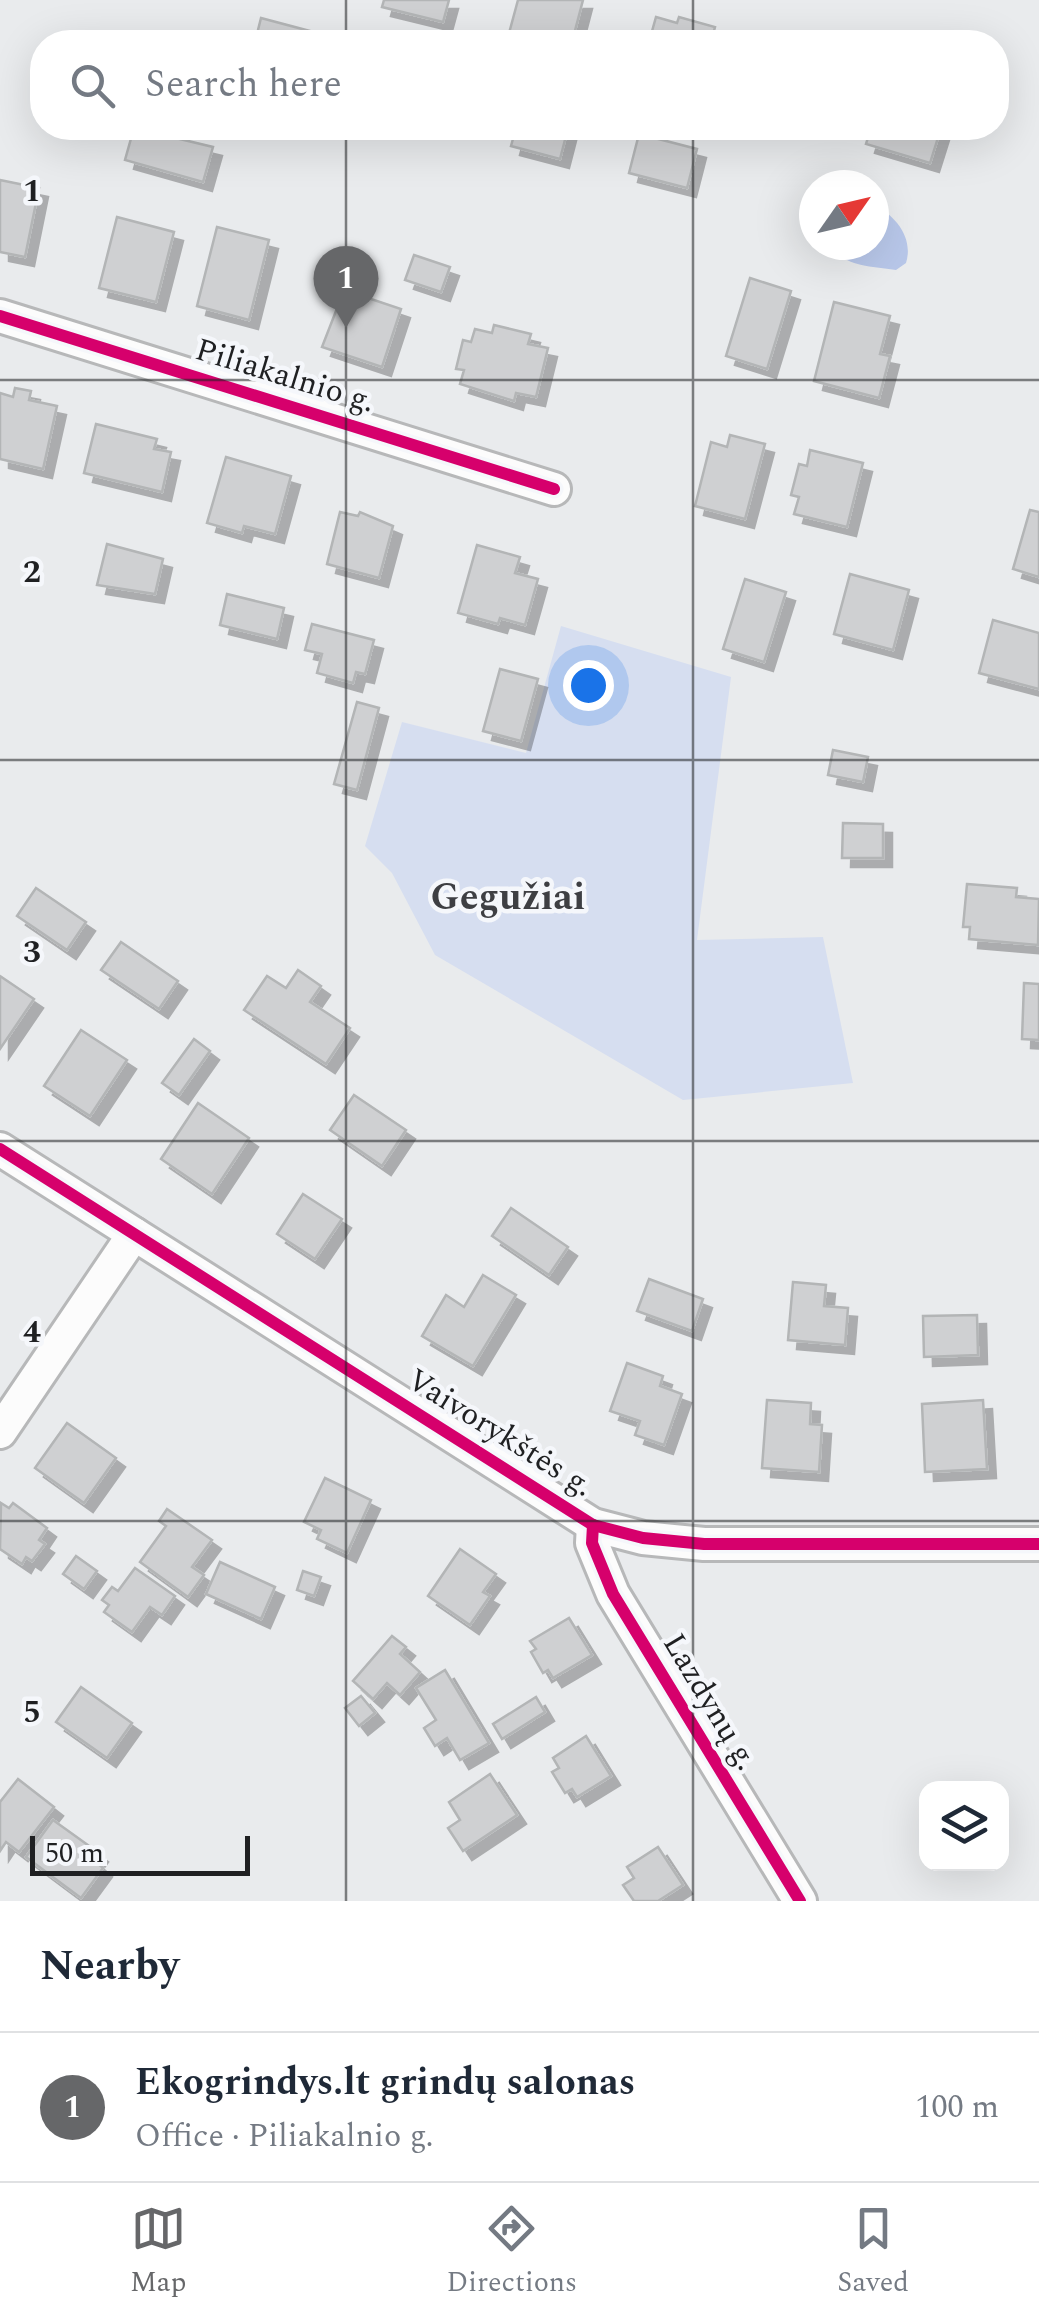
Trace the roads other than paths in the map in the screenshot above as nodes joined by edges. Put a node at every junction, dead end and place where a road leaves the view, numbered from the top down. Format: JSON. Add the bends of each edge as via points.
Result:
{"nodes":[{"id":1,"x":0,"y":316,"type":"edge"},
{"id":2,"x":554,"y":489,"type":"dead end"},
{"id":3,"x":0,"y":1148,"type":"edge"},
{"id":4,"x":134,"y":1234,"type":"junction"},
{"id":5,"x":0,"y":1432,"type":"edge"},
{"id":6,"x":593,"y":1525,"type":"junction"},
{"id":7,"x":1039,"y":1544,"type":"edge"},
{"id":8,"x":800,"y":1901,"type":"edge"}],
"edges":[{"from":1,"to":2,"type":"street","name":"Piliakalnio g."},
{"from":3,"to":4,"type":"street","name":"Vaivorykštės g."},
{"from":4,"to":5,"type":"street"},
{"from":4,"to":6,"type":"street","name":"Vaivorykštės g."},
{"from":6,"to":7,"type":"street","name":"Vaivorykštės g.","via":[[704,1544]]},
{"from":6,"to":8,"type":"street","name":"Lazdynų g.","via":[[592,1543],[612,1594]]}]}
